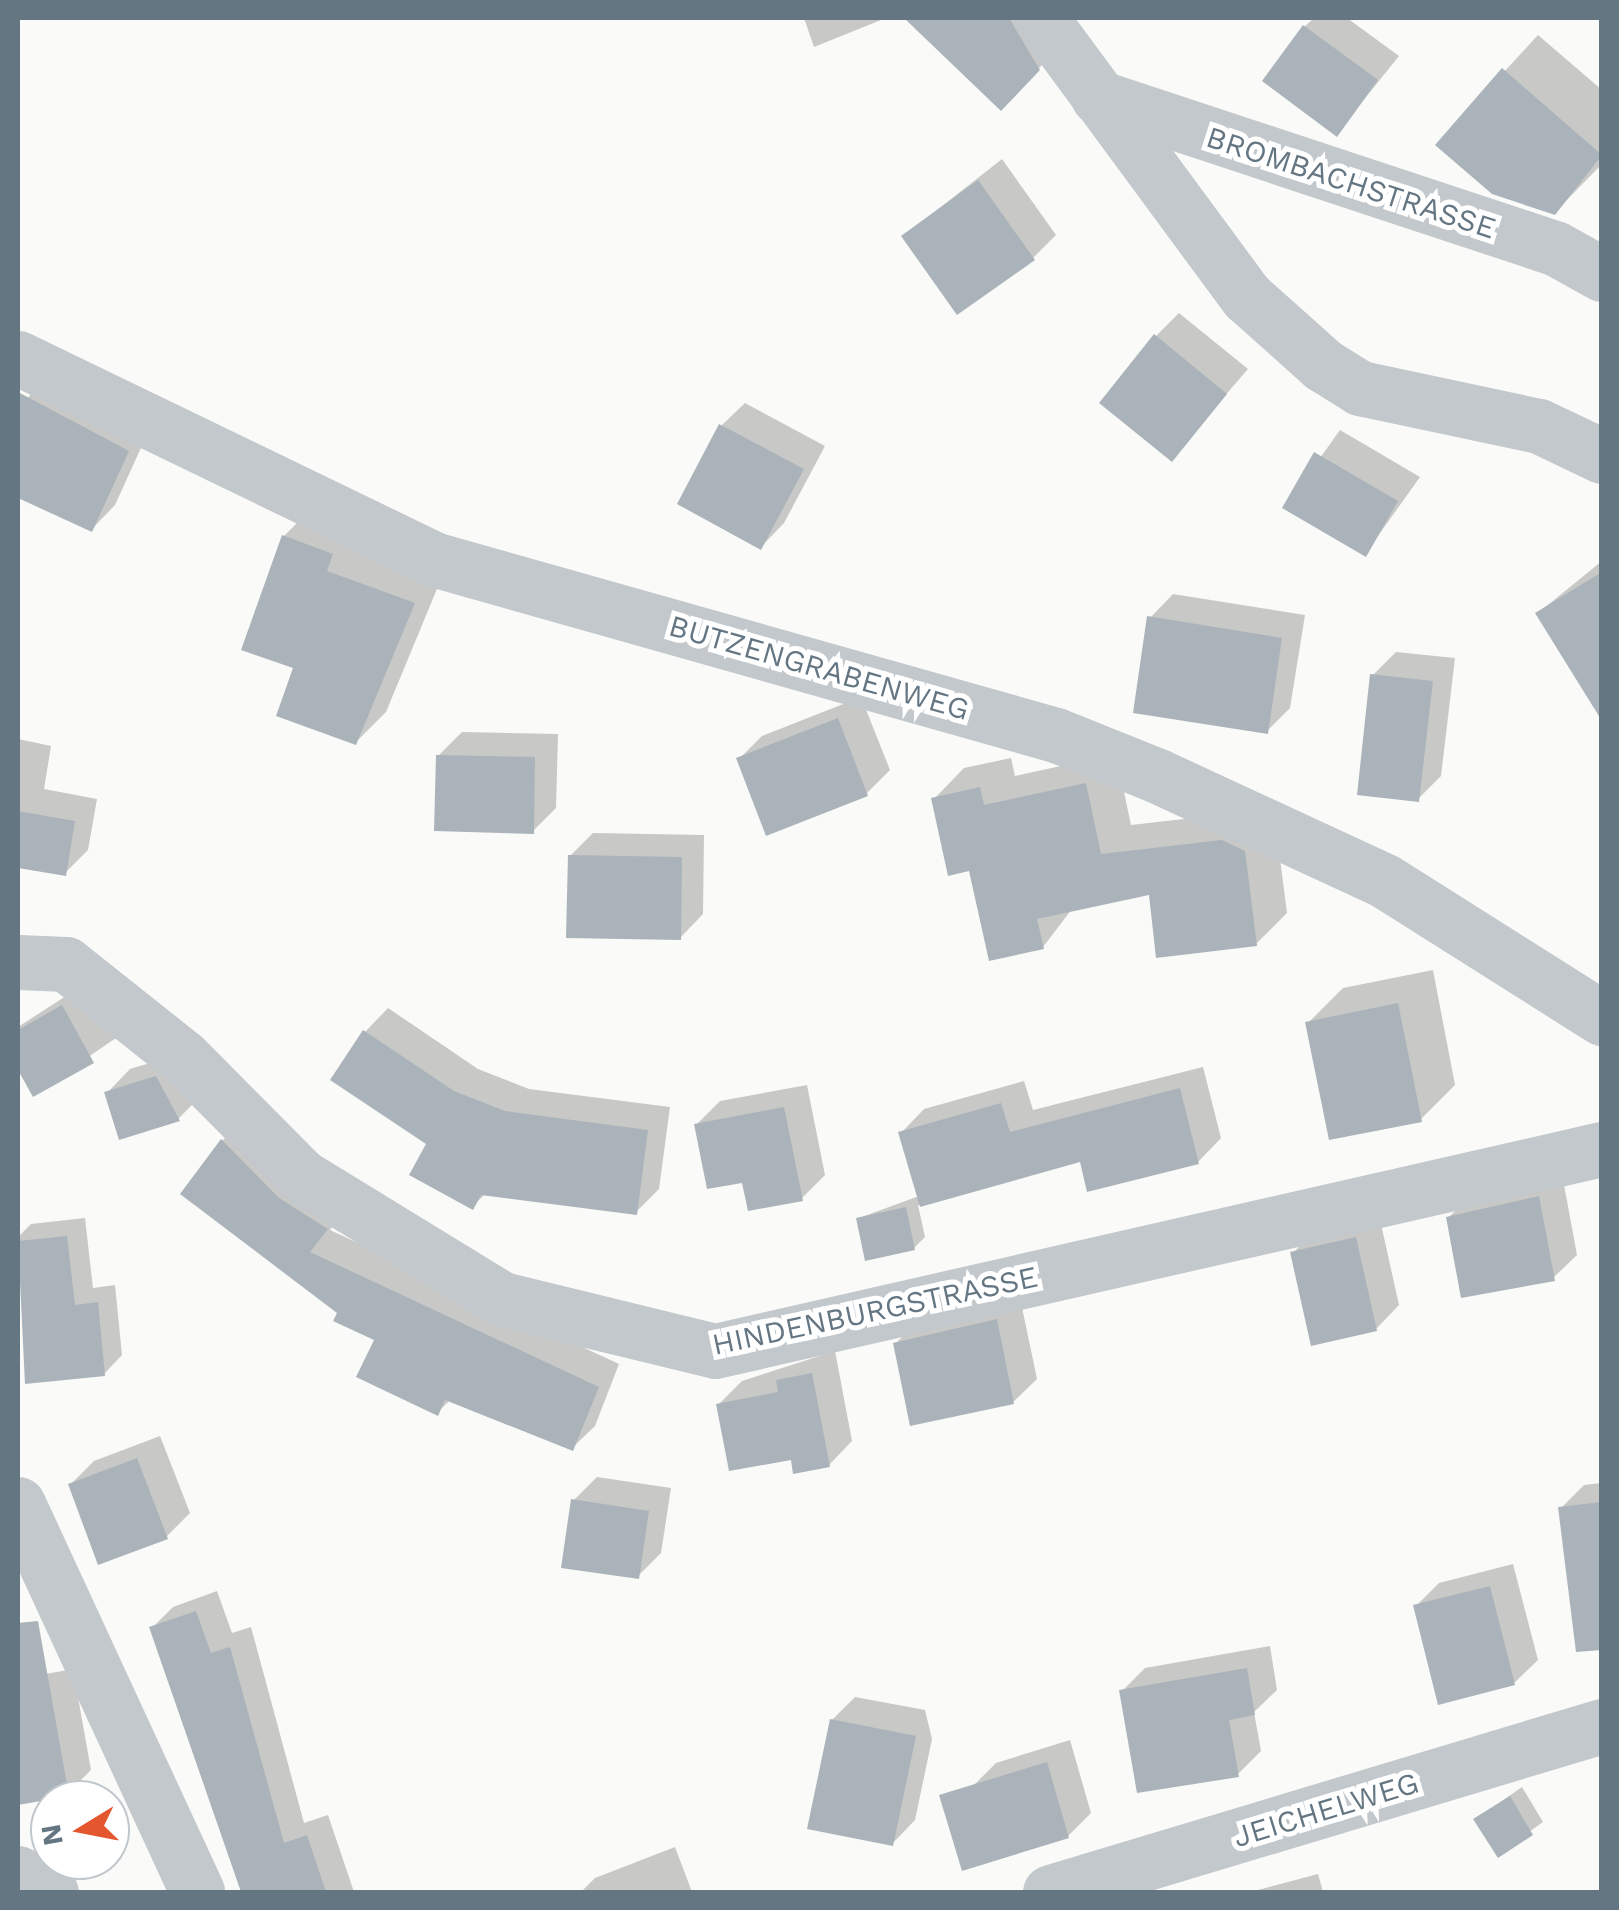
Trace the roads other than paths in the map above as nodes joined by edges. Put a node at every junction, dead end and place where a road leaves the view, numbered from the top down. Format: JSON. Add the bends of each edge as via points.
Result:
{"nodes":[{"id":1,"x":1041,"y":18,"type":"edge"},
{"id":2,"x":1098,"y":97,"type":"junction"},
{"id":3,"x":1602,"y":274,"type":"edge"},
{"id":4,"x":18,"y":358,"type":"edge"},
{"id":5,"x":1602,"y":456,"type":"edge"},
{"id":6,"x":18,"y":962,"type":"edge"},
{"id":7,"x":1602,"y":1018,"type":"edge"},
{"id":8,"x":1602,"y":1149,"type":"edge"},
{"id":9,"x":18,"y":1504,"type":"edge"},
{"id":10,"x":1602,"y":1726,"type":"edge"},
{"id":11,"x":18,"y":1874,"type":"edge"},
{"id":12,"x":52,"y":1892,"type":"edge"},
{"id":13,"x":197,"y":1892,"type":"edge"},
{"id":14,"x":1050,"y":1892,"type":"edge"}],
"edges":[{"from":1,"to":2,"type":"street"},
{"from":2,"to":3,"type":"street","name":"BROMBACHSTRASSE","via":[[1555,248]]},
{"from":2,"to":5,"type":"street","via":[[1247,296],[1322,365],[1360,388],[1540,426]]},
{"from":4,"to":7,"type":"street","name":"BUTZENGRABENWEG","via":[[433,558],[1056,735],[1158,776],[1385,881]]},
{"from":6,"to":8,"type":"street","name":"HINDENBURGSTRASSE","via":[[66,964],[183,1057],[300,1176],[502,1299],[715,1351]]},
{"from":9,"to":13,"type":"street"},
{"from":10,"to":14,"type":"street","name":"JEICHELWEG"},
{"from":11,"to":12,"type":"street"}]}
